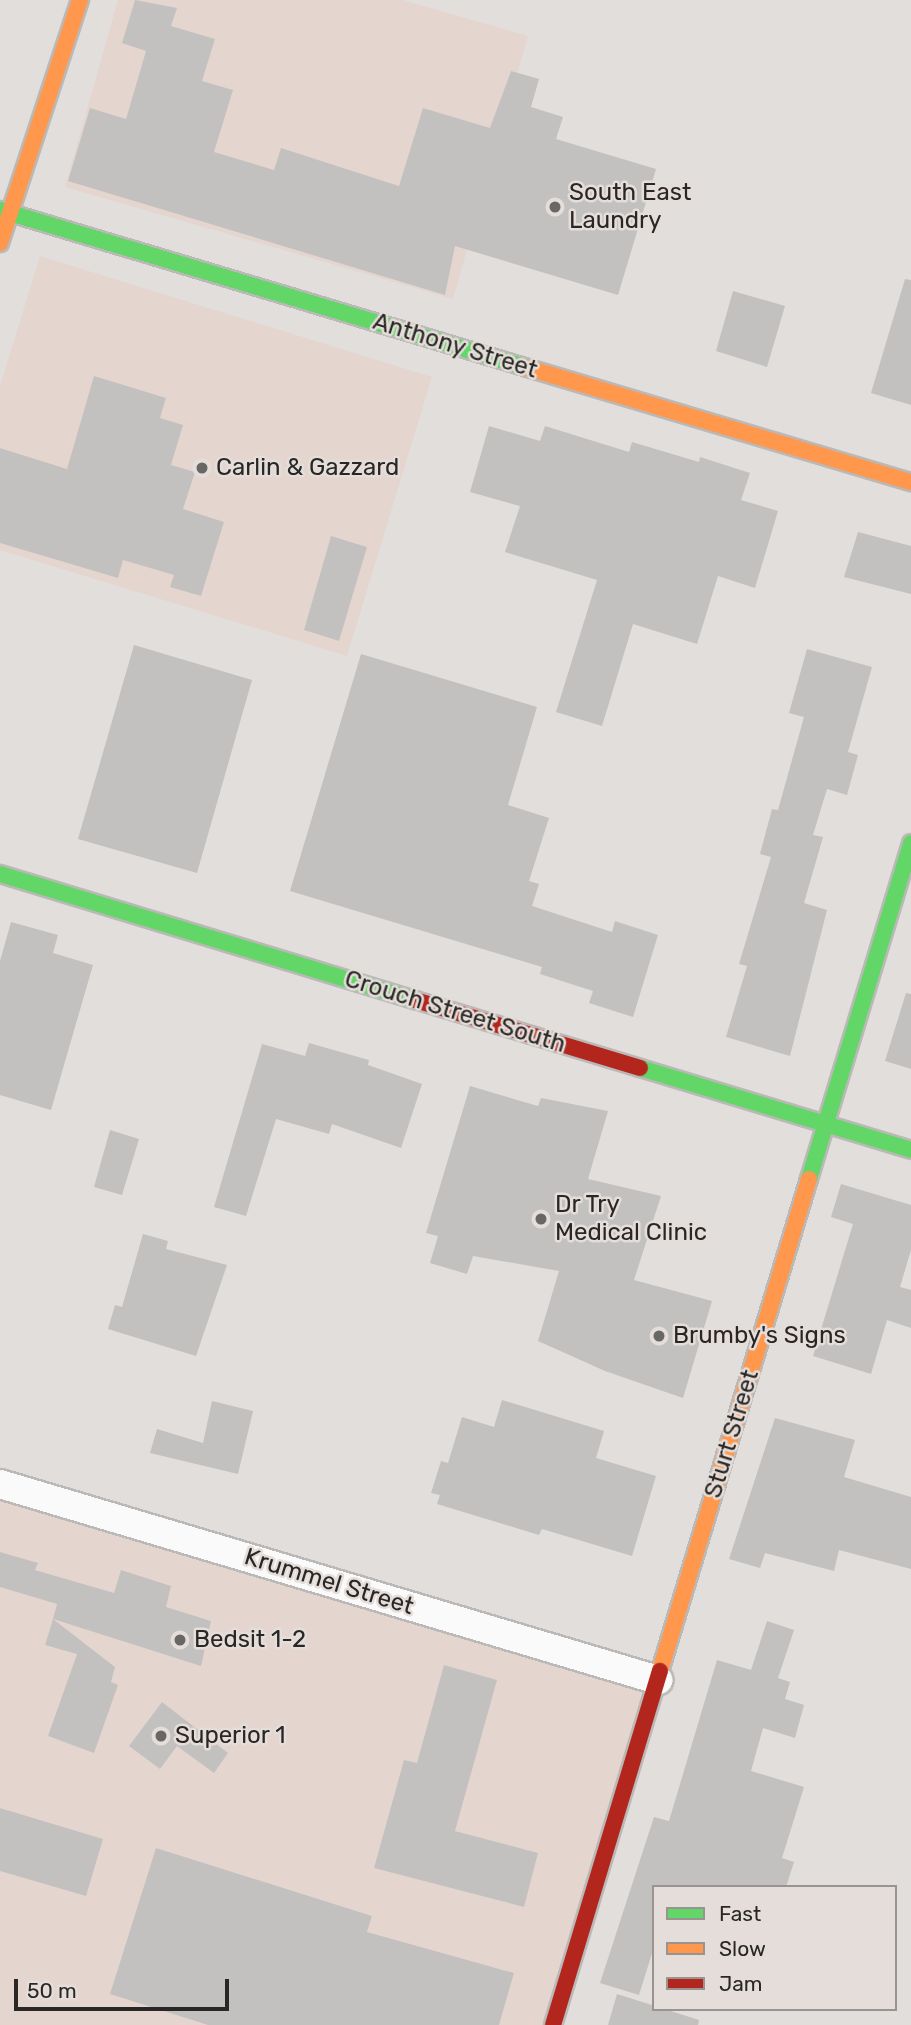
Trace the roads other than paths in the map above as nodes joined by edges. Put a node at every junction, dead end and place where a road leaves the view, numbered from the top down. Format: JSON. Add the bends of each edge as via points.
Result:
{"nodes":[{"id":1,"x":80,"y":0,"type":"edge"},
{"id":2,"x":5,"y":212,"type":"edge"},
{"id":3,"x":0,"y":243,"type":"edge"},
{"id":4,"x":911,"y":482,"type":"edge"},
{"id":5,"x":911,"y":843,"type":"edge"},
{"id":6,"x":0,"y":874,"type":"edge"},
{"id":7,"x":826,"y":1125,"type":"junction"},
{"id":8,"x":911,"y":1150,"type":"edge"},
{"id":9,"x":0,"y":1484,"type":"edge"},
{"id":10,"x":658,"y":1680,"type":"junction"},
{"id":11,"x":553,"y":2025,"type":"edge"}],
"edges":[{"from":1,"to":2,"type":"street"},
{"from":2,"to":3,"type":"street"},
{"from":2,"to":4,"type":"street","name":"Anthony Street"},
{"from":5,"to":7,"type":"street","name":"Sturt Street"},
{"from":6,"to":7,"type":"street","name":"Crouch Street South"},
{"from":7,"to":8,"type":"street","name":"Crouch Street South"},
{"from":7,"to":10,"type":"street","name":"Sturt Street"},
{"from":9,"to":10,"type":"street","name":"Krummel Street"},
{"from":10,"to":11,"type":"street","name":"Sturt Street"}]}
